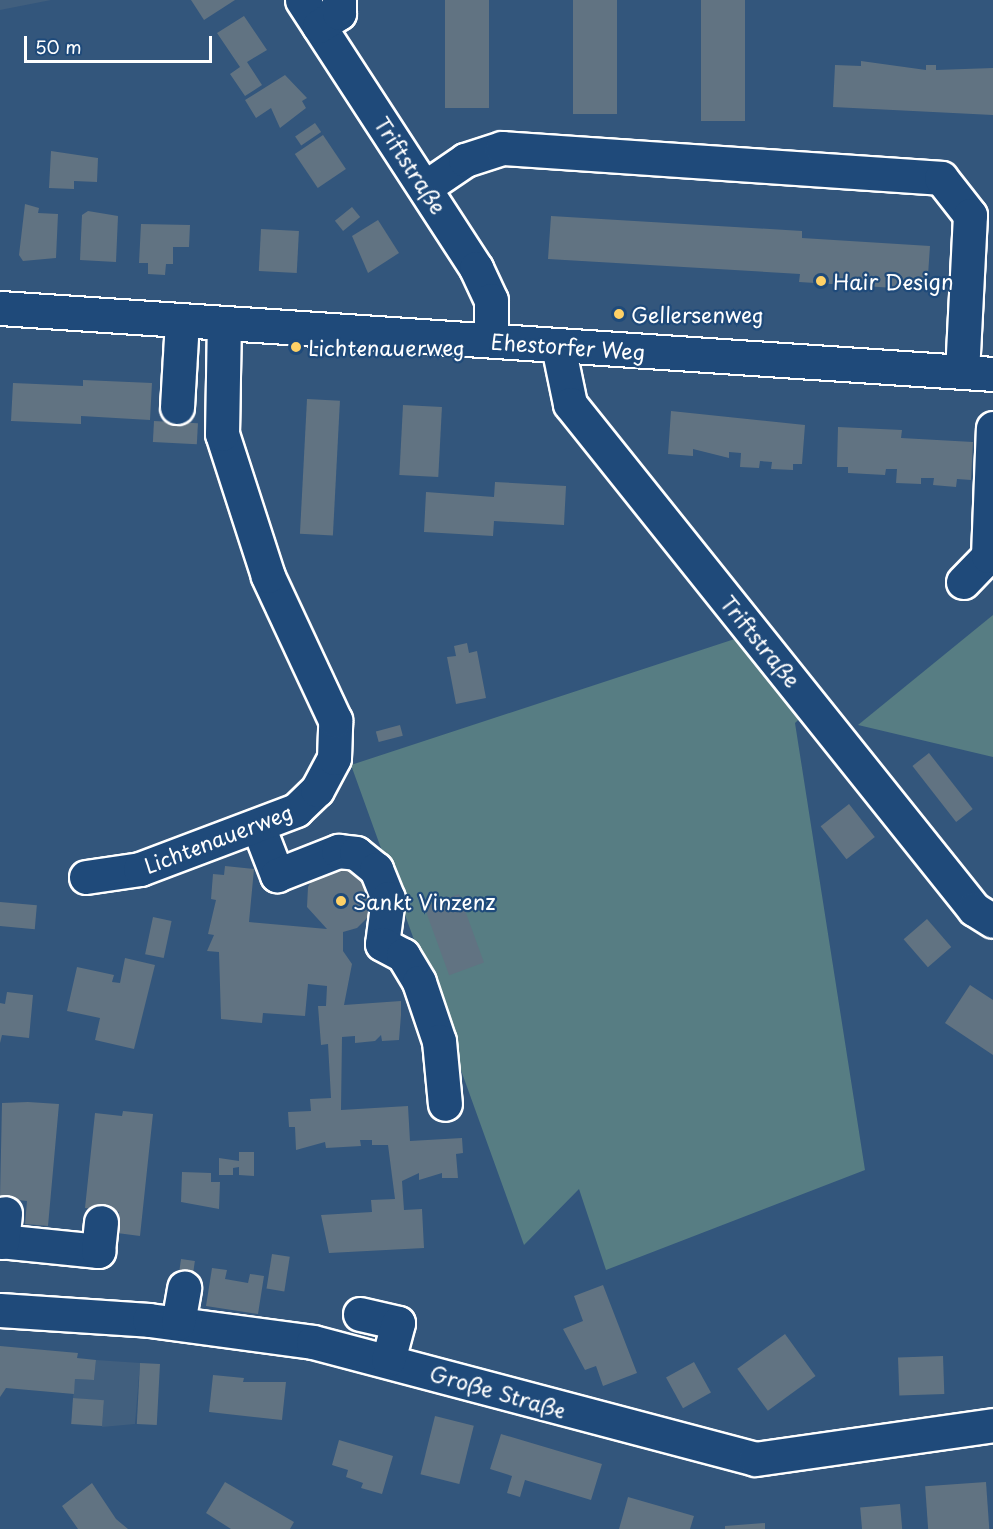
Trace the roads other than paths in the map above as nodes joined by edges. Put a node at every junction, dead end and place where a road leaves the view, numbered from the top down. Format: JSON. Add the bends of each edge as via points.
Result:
{"nodes":[{"id":1,"x":339,"y":0,"type":"edge"},
{"id":2,"x":310,"y":13,"type":"edge"},
{"id":3,"x":427,"y":186,"type":"junction"},
{"id":4,"x":0,"y":308,"type":"edge"},
{"id":5,"x":182,"y":320,"type":"junction"},
{"id":6,"x":224,"y":323,"type":"junction"},
{"id":7,"x":491,"y":340,"type":"junction"},
{"id":8,"x":558,"y":346,"type":"junction"},
{"id":9,"x":978,"y":373,"type":"edge"},
{"id":10,"x":177,"y":406,"type":"dead end"},
{"id":11,"x":993,"y":428,"type":"edge"},
{"id":12,"x":963,"y":582,"type":"dead end"},
{"id":13,"x":258,"y":826,"type":"junction"},
{"id":14,"x":86,"y":877,"type":"dead end"},
{"id":15,"x":993,"y":921,"type":"edge"},
{"id":16,"x":445,"y":1104,"type":"dead end"},
{"id":17,"x":101,"y":1222,"type":"dead end"},
{"id":18,"x":2,"y":1232,"type":"edge"},
{"id":19,"x":184,"y":1288,"type":"dead end"},
{"id":20,"x":0,"y":1310,"type":"edge"},
{"id":21,"x":360,"y":1314,"type":"dead end"},
{"id":22,"x":178,"y":1323,"type":"junction"},
{"id":23,"x":388,"y":1360,"type":"junction"},
{"id":24,"x":993,"y":1425,"type":"edge"}],
"edges":[{"from":1,"to":2,"type":"street","via":[[339,13]]},
{"from":2,"to":3,"type":"street","name":"Triftstraße"},
{"from":3,"to":7,"type":"street","name":"Triftstraße","via":[[488,289]]},
{"from":3,"to":9,"type":"street","via":[[465,160],[502,148],[940,178],[970,215]]},
{"from":4,"to":5,"type":"street","name":"Ehestorfer Weg"},
{"from":5,"to":6,"type":"street","name":"Ehestorfer Weg"},
{"from":5,"to":10,"type":"street"},
{"from":6,"to":7,"type":"street","name":"Ehestorfer Weg"},
{"from":6,"to":13,"type":"street","name":"Lichtenauerweg","via":[[219,412],[226,449],[268,576],[338,732],[334,758],[317,790],[296,810]]},
{"from":7,"to":8,"type":"street","name":"Ehestorfer Weg"},
{"from":8,"to":9,"type":"street","name":"Ehestorfer Weg"},
{"from":8,"to":15,"type":"street","name":"Triftstraße","via":[[570,404],[974,909]]},
{"from":11,"to":12,"type":"street","via":[[988,556]]},
{"from":13,"to":14,"type":"street","name":"Lichtenauerweg","via":[[140,869]]},
{"from":13,"to":16,"type":"street","via":[[277,874],[338,851],[356,853],[376,869],[388,906],[382,944],[403,955],[419,982],[439,1041]]},
{"from":17,"to":18,"type":"street","via":[[98,1251]]},
{"from":19,"to":22,"type":"street"},
{"from":20,"to":22,"type":"street","name":"Große Straße"},
{"from":21,"to":23,"type":"street","via":[[398,1323]]},
{"from":22,"to":23,"type":"street","name":"Große Straße","via":[[313,1341]]},
{"from":23,"to":24,"type":"street","name":"Große Straße","via":[[755,1459]]}]}
